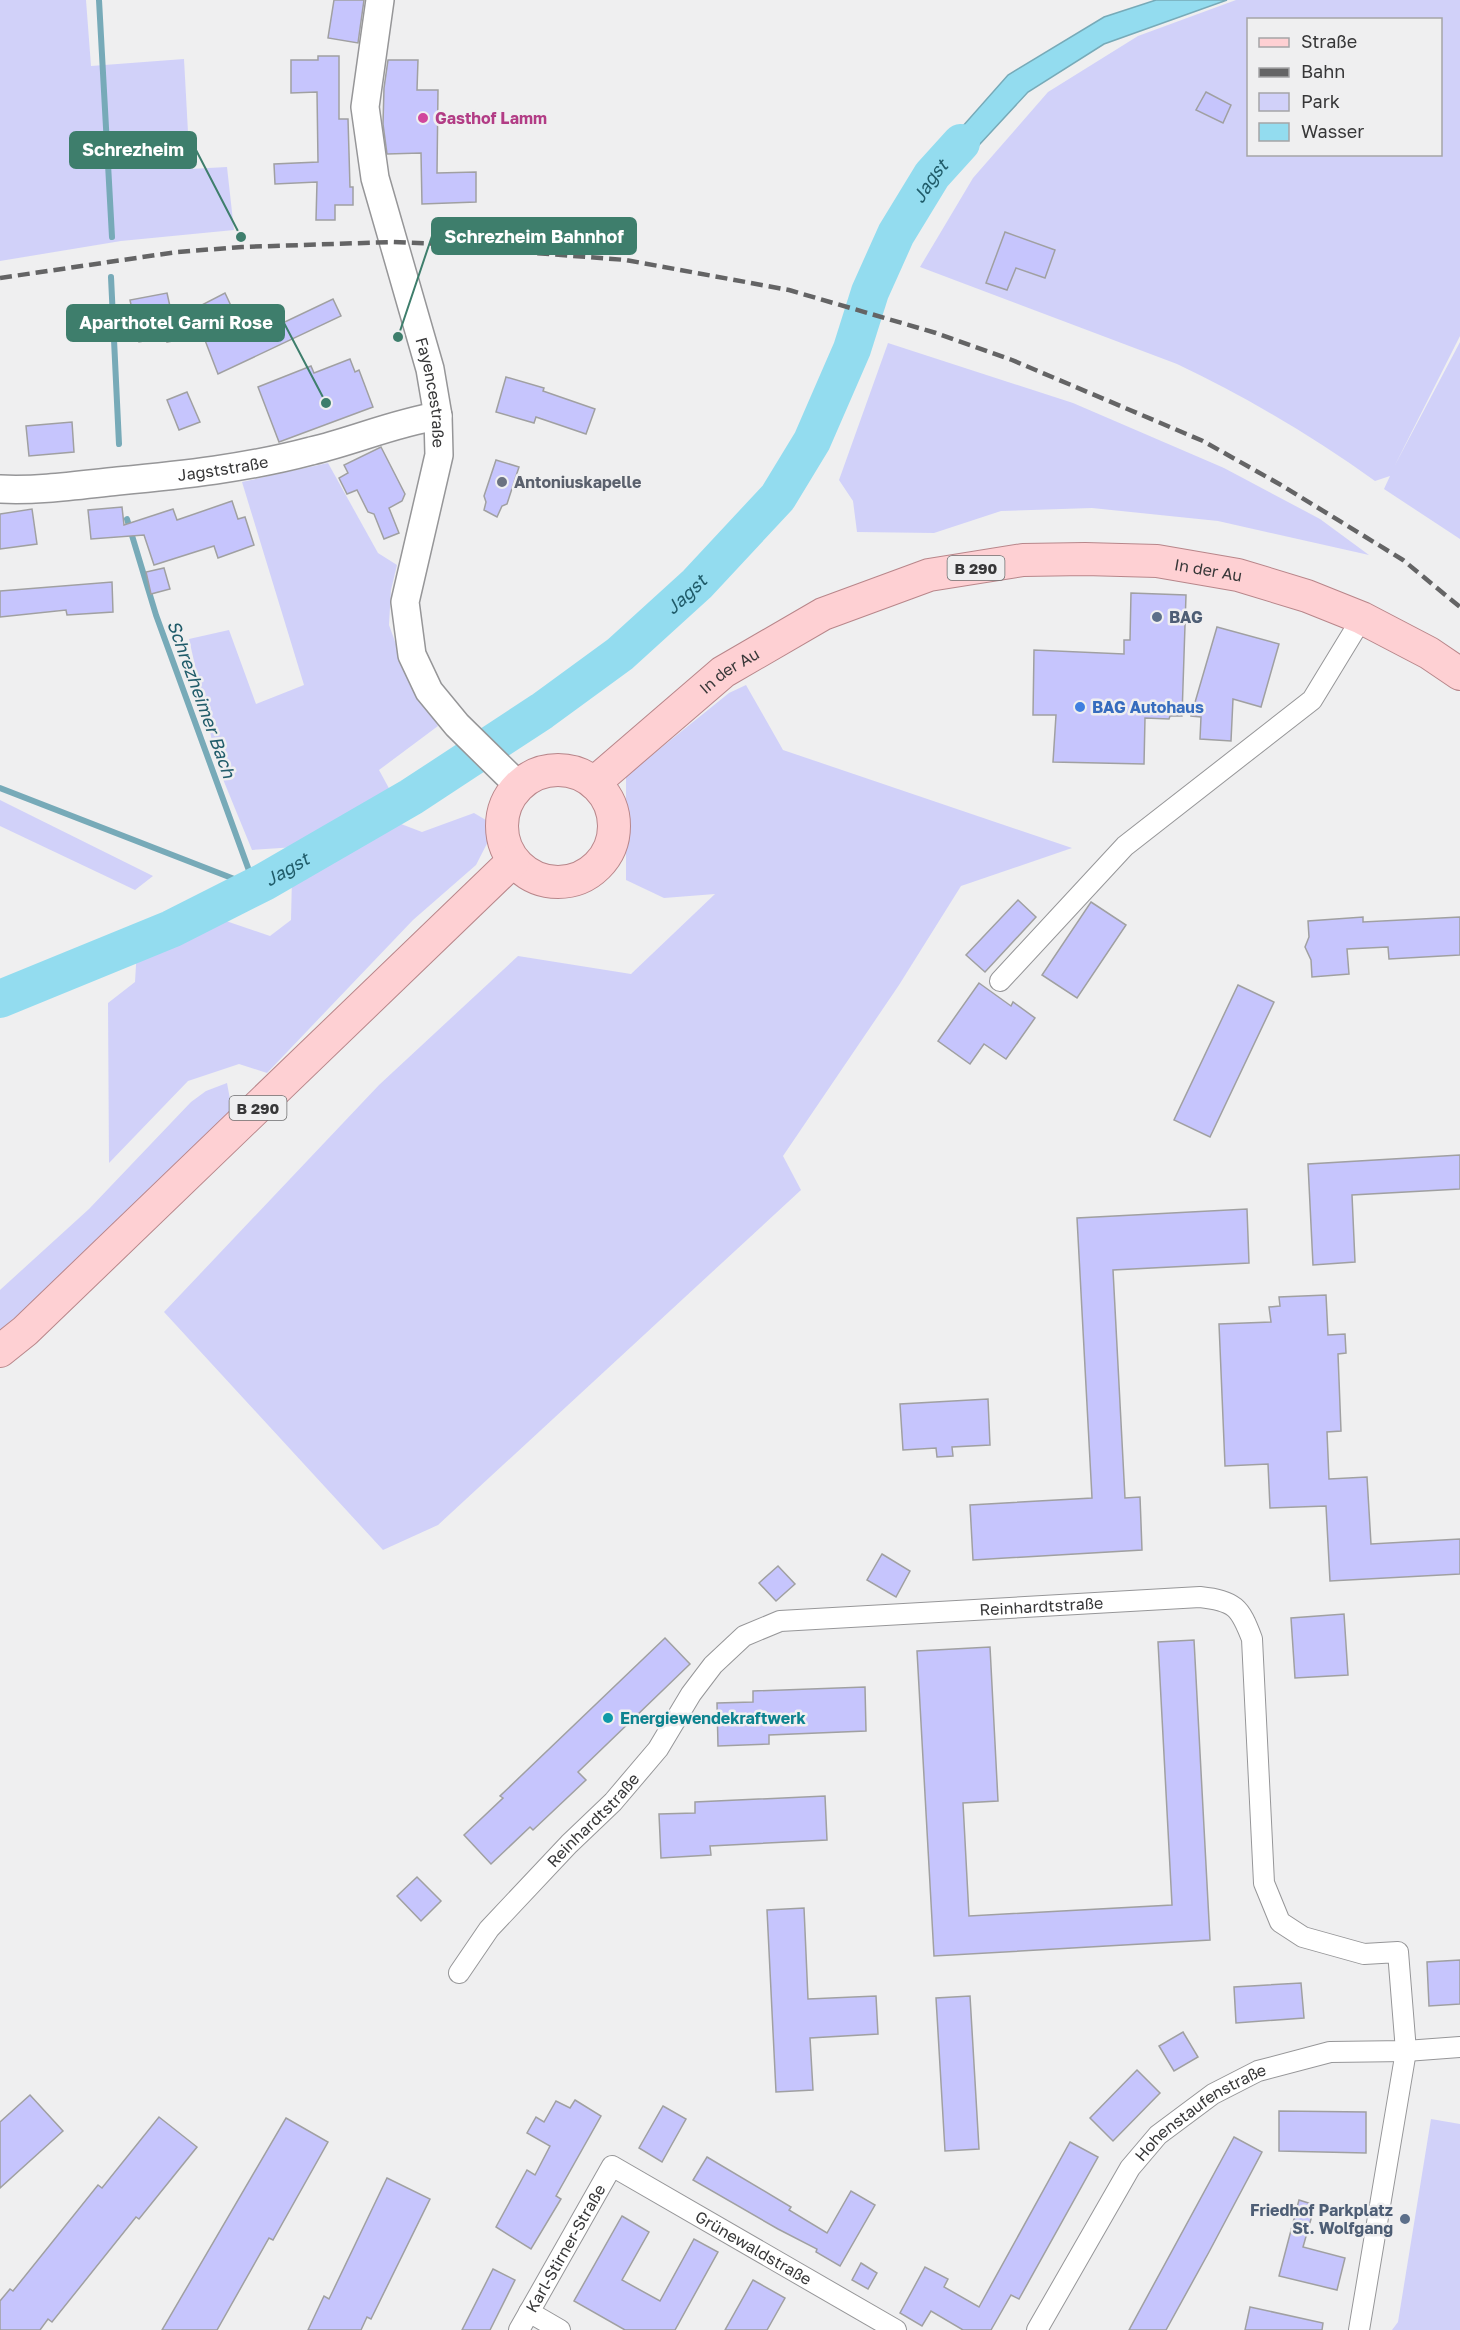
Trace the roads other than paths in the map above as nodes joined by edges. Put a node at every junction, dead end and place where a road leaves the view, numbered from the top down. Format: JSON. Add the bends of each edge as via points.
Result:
{"nodes":[{"id":1,"x":380,"y":0,"type":"edge"},
{"id":2,"x":438,"y":416,"type":"junction"},
{"id":3,"x":0,"y":489,"type":"edge"},
{"id":4,"x":1362,"y":618,"type":"junction"},
{"id":5,"x":1460,"y":674,"type":"edge"},
{"id":6,"x":509,"y":776,"type":"junction"},
{"id":7,"x":594,"y":783,"type":"junction"},
{"id":8,"x":513,"y":861,"type":"junction"},
{"id":9,"x":1000,"y":981,"type":"dead end"},
{"id":10,"x":0,"y":1351,"type":"edge"},
{"id":11,"x":459,"y":1973,"type":"dead end"},
{"id":12,"x":1460,"y":2047,"type":"edge"},
{"id":13,"x":1406,"y":2051,"type":"junction"},
{"id":14,"x":612,"y":2166,"type":"joint"},
{"id":15,"x":529,"y":2312,"type":"junction"},
{"id":16,"x":519,"y":2330,"type":"edge"},
{"id":17,"x":560,"y":2330,"type":"edge"},
{"id":18,"x":896,"y":2330,"type":"edge"},
{"id":19,"x":1037,"y":2330,"type":"edge"},
{"id":20,"x":1359,"y":2330,"type":"edge"}],
"edges":[{"from":1,"to":2,"type":"main road","name":"Fayencestraße","via":[[365,107],[375,178],[430,369]]},
{"from":2,"to":3,"type":"main road","name":"Jagststraße","via":[[251,465],[50,488]]},
{"from":2,"to":6,"type":"main road","name":"Fayencestraße","via":[[439,455],[405,602],[412,655],[429,691]]},
{"from":4,"to":5,"type":"main road","number":"B 290"},
{"from":4,"to":7,"type":"main road","name":"In der Au","number":"B 290","via":[[1238,575],[1157,561],[1023,560],[929,575],[823,614],[723,672]]},
{"from":4,"to":9,"type":"street","via":[[1312,700],[1125,846]]},
{"from":6,"to":7,"type":"main road","via":[[564,770]]},
{"from":6,"to":8,"type":"main road","via":[[502,830]]},
{"from":7,"to":8,"type":"main road","via":[[606,797],[613,815],[614,834],[608,852],[596,868],[580,878],[544,881]]},
{"from":8,"to":10,"type":"main road","number":"B 290"},
{"from":11,"to":13,"type":"street","name":"Reinhardtstraße","via":[[489,1929],[613,1802],[658,1749],[691,1694],[713,1665],[744,1635],[780,1621],[1200,1597],[1224,1600],[1243,1615],[1252,1639],[1264,1883],[1280,1922],[1304,1937],[1364,1954],[1398,1952]]},
{"from":12,"to":13,"type":"street","name":"Hohenstaufenstraße"},
{"from":13,"to":19,"type":"street","name":"Hohenstaufenstraße","via":[[1330,2052],[1258,2071],[1213,2094],[1158,2135],[1124,2178]]},
{"from":13,"to":20,"type":"street"},
{"from":14,"to":15,"type":"street","name":"Karl-Stirner-Straße"},
{"from":14,"to":18,"type":"street","name":"Grünewaldstraße"},
{"from":15,"to":16,"type":"street","name":"Karl-Stirner-Straße"},
{"from":15,"to":17,"type":"street"}]}
